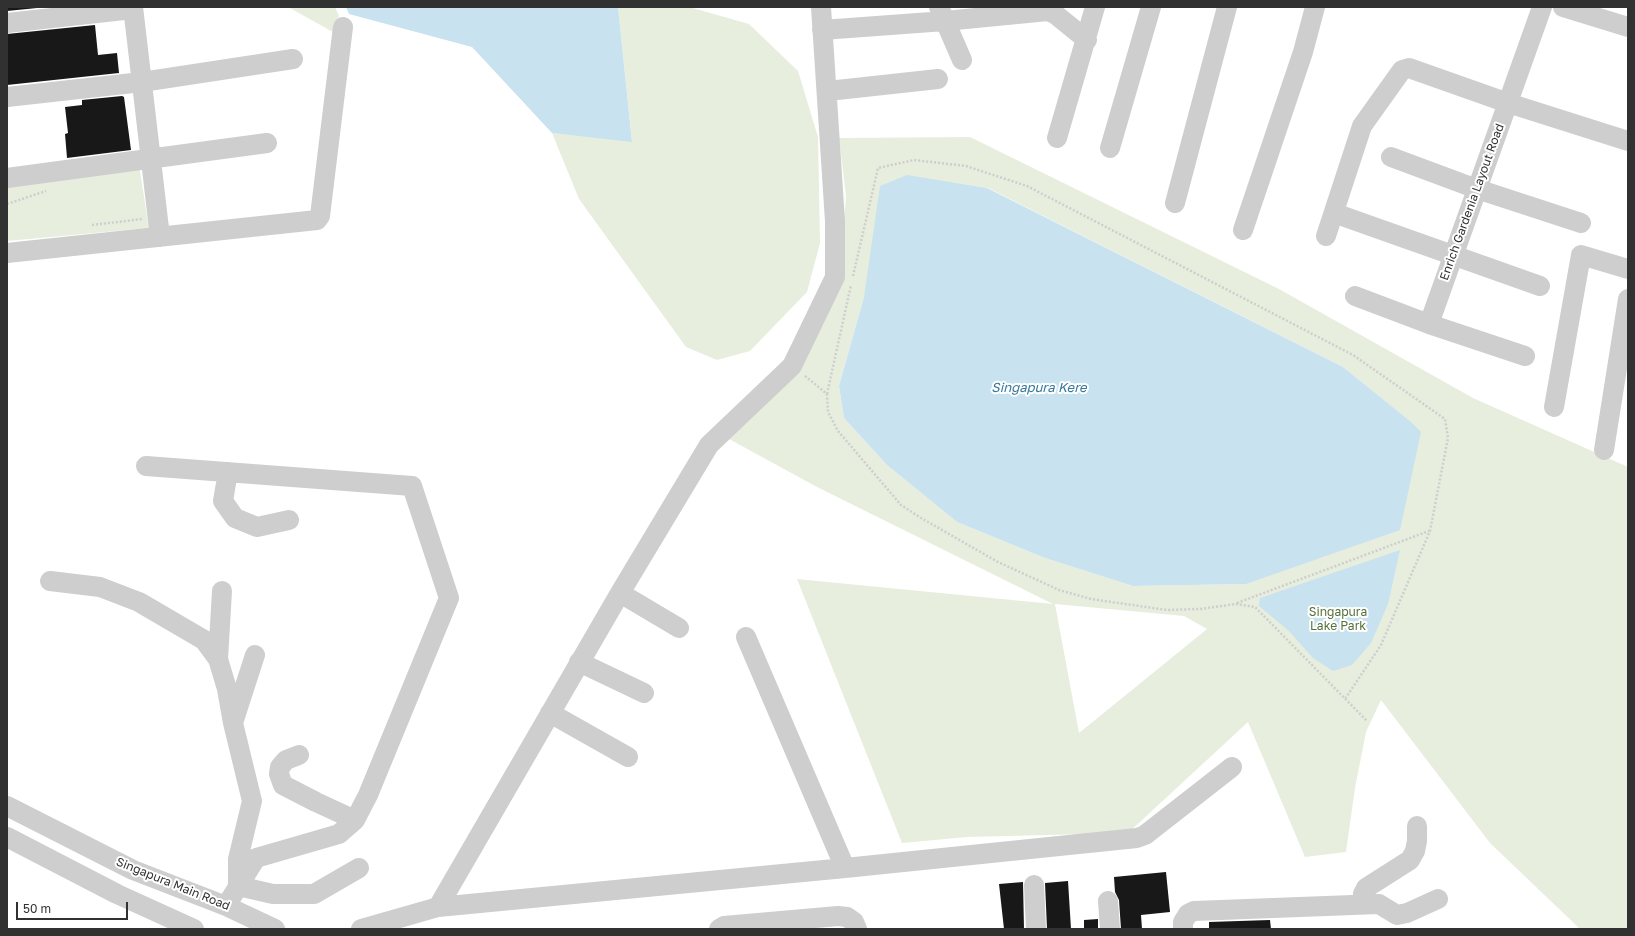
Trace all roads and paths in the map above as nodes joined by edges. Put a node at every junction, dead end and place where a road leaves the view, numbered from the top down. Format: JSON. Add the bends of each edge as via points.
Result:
{"nodes":[{"id":1,"x":821,"y":7,"type":"edge"},
{"id":2,"x":1095,"y":7,"type":"edge"},
{"id":3,"x":1151,"y":7,"type":"edge"},
{"id":4,"x":1227,"y":7,"type":"edge"},
{"id":5,"x":1315,"y":7,"type":"edge"},
{"id":6,"x":1542,"y":7,"type":"edge"},
{"id":7,"x":133,"y":8,"type":"edge"},
{"id":8,"x":1567,"y":8,"type":"edge"},
{"id":9,"x":942,"y":14,"type":"edge"},
{"id":10,"x":7,"y":23,"type":"edge"},
{"id":11,"x":1628,"y":27,"type":"edge"},
{"id":12,"x":343,"y":28,"type":"dead end"},
{"id":13,"x":822,"y":30,"type":"junction"},
{"id":14,"x":1087,"y":40,"type":"junction"},
{"id":15,"x":293,"y":59,"type":"dead end"},
{"id":16,"x":962,"y":60,"type":"dead end"},
{"id":17,"x":938,"y":79,"type":"dead end"},
{"id":18,"x":142,"y":82,"type":"junction"},
{"id":19,"x":828,"y":91,"type":"junction"},
{"id":20,"x":7,"y":97,"type":"edge"},
{"id":21,"x":1508,"y":103,"type":"junction"},
{"id":22,"x":1057,"y":138,"type":"dead end"},
{"id":23,"x":1628,"y":141,"type":"edge"},
{"id":24,"x":267,"y":143,"type":"dead end"},
{"id":25,"x":1110,"y":148,"type":"dead end"},
{"id":26,"x":1391,"y":157,"type":"dead end"},
{"id":27,"x":151,"y":159,"type":"junction"},
{"id":28,"x":7,"y":178,"type":"edge"},
{"id":29,"x":1477,"y":189,"type":"junction"},
{"id":30,"x":50,"y":190,"type":"dead end"},
{"id":31,"x":1175,"y":203,"type":"dead end"},
{"id":32,"x":7,"y":204,"type":"edge"},
{"id":33,"x":142,"y":212,"type":"dead end"},
{"id":34,"x":1334,"y":213,"type":"junction"},
{"id":35,"x":1581,"y":223,"type":"dead end"},
{"id":36,"x":90,"y":225,"type":"dead end"},
{"id":37,"x":1243,"y":230,"type":"dead end"},
{"id":38,"x":1326,"y":236,"type":"dead end"},
{"id":39,"x":160,"y":237,"type":"junction"},
{"id":40,"x":7,"y":253,"type":"edge"},
{"id":41,"x":1454,"y":254,"type":"junction"},
{"id":42,"x":1628,"y":269,"type":"edge"},
{"id":43,"x":1540,"y":286,"type":"dead end"},
{"id":44,"x":1355,"y":296,"type":"dead end"},
{"id":45,"x":1628,"y":299,"type":"edge"},
{"id":46,"x":1628,"y":304,"type":"edge"},
{"id":47,"x":1429,"y":324,"type":"junction"},
{"id":48,"x":1525,"y":356,"type":"dead end"},
{"id":49,"x":792,"y":366,"type":"junction"},
{"id":50,"x":827,"y":394,"type":"junction"},
{"id":51,"x":1554,"y":407,"type":"dead end"},
{"id":52,"x":1604,"y":450,"type":"dead end"},
{"id":53,"x":146,"y":466,"type":"dead end"},
{"id":54,"x":228,"y":472,"type":"junction"},
{"id":55,"x":289,"y":520,"type":"dead end"},
{"id":56,"x":1430,"y":531,"type":"junction"},
{"id":57,"x":50,"y":581,"type":"dead end"},
{"id":58,"x":222,"y":592,"type":"dead end"},
{"id":59,"x":620,"y":593,"type":"junction"},
{"id":60,"x":1236,"y":604,"type":"junction"},
{"id":61,"x":679,"y":628,"type":"dead end"},
{"id":62,"x":746,"y":636,"type":"dead end"},
{"id":63,"x":255,"y":655,"type":"dead end"},
{"id":64,"x":218,"y":659,"type":"junction"},
{"id":65,"x":580,"y":662,"type":"junction"},
{"id":66,"x":644,"y":693,"type":"dead end"},
{"id":67,"x":1345,"y":699,"type":"junction"},
{"id":68,"x":550,"y":713,"type":"junction"},
{"id":69,"x":1367,"y":721,"type":"dead end"},
{"id":70,"x":233,"y":723,"type":"junction"},
{"id":71,"x":299,"y":755,"type":"dead end"},
{"id":72,"x":628,"y":757,"type":"dead end"},
{"id":73,"x":1232,"y":767,"type":"dead end"},
{"id":74,"x":7,"y":806,"type":"edge"},
{"id":75,"x":356,"y":820,"type":"junction"},
{"id":76,"x":1417,"y":826,"type":"dead end"},
{"id":77,"x":7,"y":837,"type":"edge"},
{"id":78,"x":359,"y":868,"type":"dead end"},
{"id":79,"x":845,"y":868,"type":"junction"},
{"id":80,"x":1034,"y":885,"type":"dead end"},
{"id":81,"x":238,"y":886,"type":"junction"},
{"id":82,"x":1438,"y":899,"type":"dead end"},
{"id":83,"x":1108,"y":901,"type":"dead end"},
{"id":84,"x":1356,"y":905,"type":"junction"},
{"id":85,"x":226,"y":906,"type":"junction"},
{"id":86,"x":438,"y":906,"type":"junction"},
{"id":87,"x":401,"y":923,"type":"edge"},
{"id":88,"x":194,"y":929,"type":"edge"},
{"id":89,"x":276,"y":929,"type":"edge"},
{"id":90,"x":360,"y":929,"type":"edge"},
{"id":91,"x":719,"y":929,"type":"edge"},
{"id":92,"x":857,"y":929,"type":"edge"},
{"id":93,"x":1036,"y":929,"type":"edge"},
{"id":94,"x":1110,"y":929,"type":"edge"},
{"id":95,"x":1183,"y":929,"type":"edge"}],
"edges":[{"from":1,"to":13,"type":"street"},
{"from":2,"to":14,"type":"street"},
{"from":3,"to":25,"type":"street"},
{"from":4,"to":31,"type":"street"},
{"from":5,"to":37,"type":"street","via":[[1303,52]]},
{"from":6,"to":21,"type":"street","name":"Enrich Gardenia Layout Road"},
{"from":7,"to":10,"type":"street"},
{"from":7,"to":18,"type":"street"},
{"from":8,"to":11,"type":"street"},
{"from":9,"to":13,"type":"street"},
{"from":9,"to":14,"type":"street","via":[[1048,11],[1056,14]]},
{"from":9,"to":16,"type":"street"},
{"from":12,"to":39,"type":"street","via":[[320,216],[317,220]]},
{"from":13,"to":19,"type":"street"},
{"from":14,"to":22,"type":"street"},
{"from":15,"to":18,"type":"street"},
{"from":17,"to":19,"type":"street"},
{"from":18,"to":20,"type":"street"},
{"from":18,"to":27,"type":"street"},
{"from":19,"to":49,"type":"street","via":[[835,221],[835,277]]},
{"from":21,"to":23,"type":"street"},
{"from":21,"to":29,"type":"street","name":"Enrich Gardenia Layout Road"},
{"from":21,"to":34,"type":"street","via":[[1409,68],[1402,70],[1362,126]]},
{"from":24,"to":27,"type":"street"},
{"from":26,"to":29,"type":"street"},
{"from":27,"to":28,"type":"street"},
{"from":27,"to":39,"type":"street"},
{"from":29,"to":35,"type":"street"},
{"from":29,"to":41,"type":"street","name":"Enrich Gardenia Layout Road"},
{"from":30,"to":32,"type":"path"},
{"from":33,"to":36,"type":"path","via":[[142,219]]},
{"from":34,"to":38,"type":"street"},
{"from":34,"to":41,"type":"street"},
{"from":39,"to":40,"type":"street"},
{"from":41,"to":43,"type":"street"},
{"from":41,"to":47,"type":"street","name":"Enrich Gardenia Layout Road"},
{"from":42,"to":51,"type":"street","via":[[1581,255]]},
{"from":44,"to":47,"type":"street"},
{"from":45,"to":46,"type":"street"},
{"from":46,"to":52,"type":"street"},
{"from":47,"to":48,"type":"street"},
{"from":49,"to":50,"type":"path"},
{"from":49,"to":59,"type":"street","via":[[709,445]]},
{"from":50,"to":56,"type":"path","via":[[878,168],[914,160],[966,166],[1027,186],[1353,355],[1445,420],[1448,438]]},
{"from":50,"to":60,"type":"path","via":[[828,412],[838,431],[901,505],[998,562],[1059,590],[1091,599],[1167,610]]},
{"from":53,"to":54,"type":"street"},
{"from":54,"to":55,"type":"street","via":[[223,501],[235,518],[257,526]]},
{"from":54,"to":75,"type":"street","via":[[412,486],[449,598]]},
{"from":56,"to":60,"type":"path"},
{"from":56,"to":67,"type":"path","via":[[1381,645]]},
{"from":57,"to":64,"type":"street","via":[[100,587],[139,602],[204,640]]},
{"from":58,"to":64,"type":"street"},
{"from":59,"to":61,"type":"street"},
{"from":59,"to":65,"type":"street"},
{"from":60,"to":67,"type":"path","via":[[1255,608]]},
{"from":62,"to":79,"type":"street"},
{"from":63,"to":70,"type":"street"},
{"from":64,"to":70,"type":"street"},
{"from":65,"to":66,"type":"street"},
{"from":65,"to":68,"type":"street"},
{"from":67,"to":69,"type":"path"},
{"from":68,"to":72,"type":"street"},
{"from":68,"to":86,"type":"street"},
{"from":70,"to":81,"type":"street","via":[[252,801],[238,860]]},
{"from":71,"to":75,"type":"street","via":[[286,760],[280,767],[279,774],[283,785]]},
{"from":73,"to":79,"type":"street","via":[[1142,837]]},
{"from":74,"to":85,"type":"street","name":"Singapura Main Road","via":[[133,870]]},
{"from":75,"to":81,"type":"street","via":[[339,834],[256,858]]},
{"from":76,"to":84,"type":"street","via":[[1415,851],[1410,860],[1366,888]]},
{"from":77,"to":88,"type":"street","via":[[117,894]]},
{"from":78,"to":81,"type":"street","via":[[314,894],[273,894]]},
{"from":79,"to":86,"type":"street"},
{"from":80,"to":93,"type":"street"},
{"from":81,"to":85,"type":"street"},
{"from":82,"to":84,"type":"street","via":[[1408,913],[1397,915],[1379,904]]},
{"from":83,"to":94,"type":"street"},
{"from":84,"to":95,"type":"street","via":[[1194,911],[1188,914],[1183,922]]},
{"from":85,"to":89,"type":"street","name":"Singapura Main Road"},
{"from":86,"to":87,"type":"street"},
{"from":87,"to":90,"type":"street"},
{"from":91,"to":92,"type":"street","via":[[724,926],[838,916],[847,917],[854,922]]}]}
